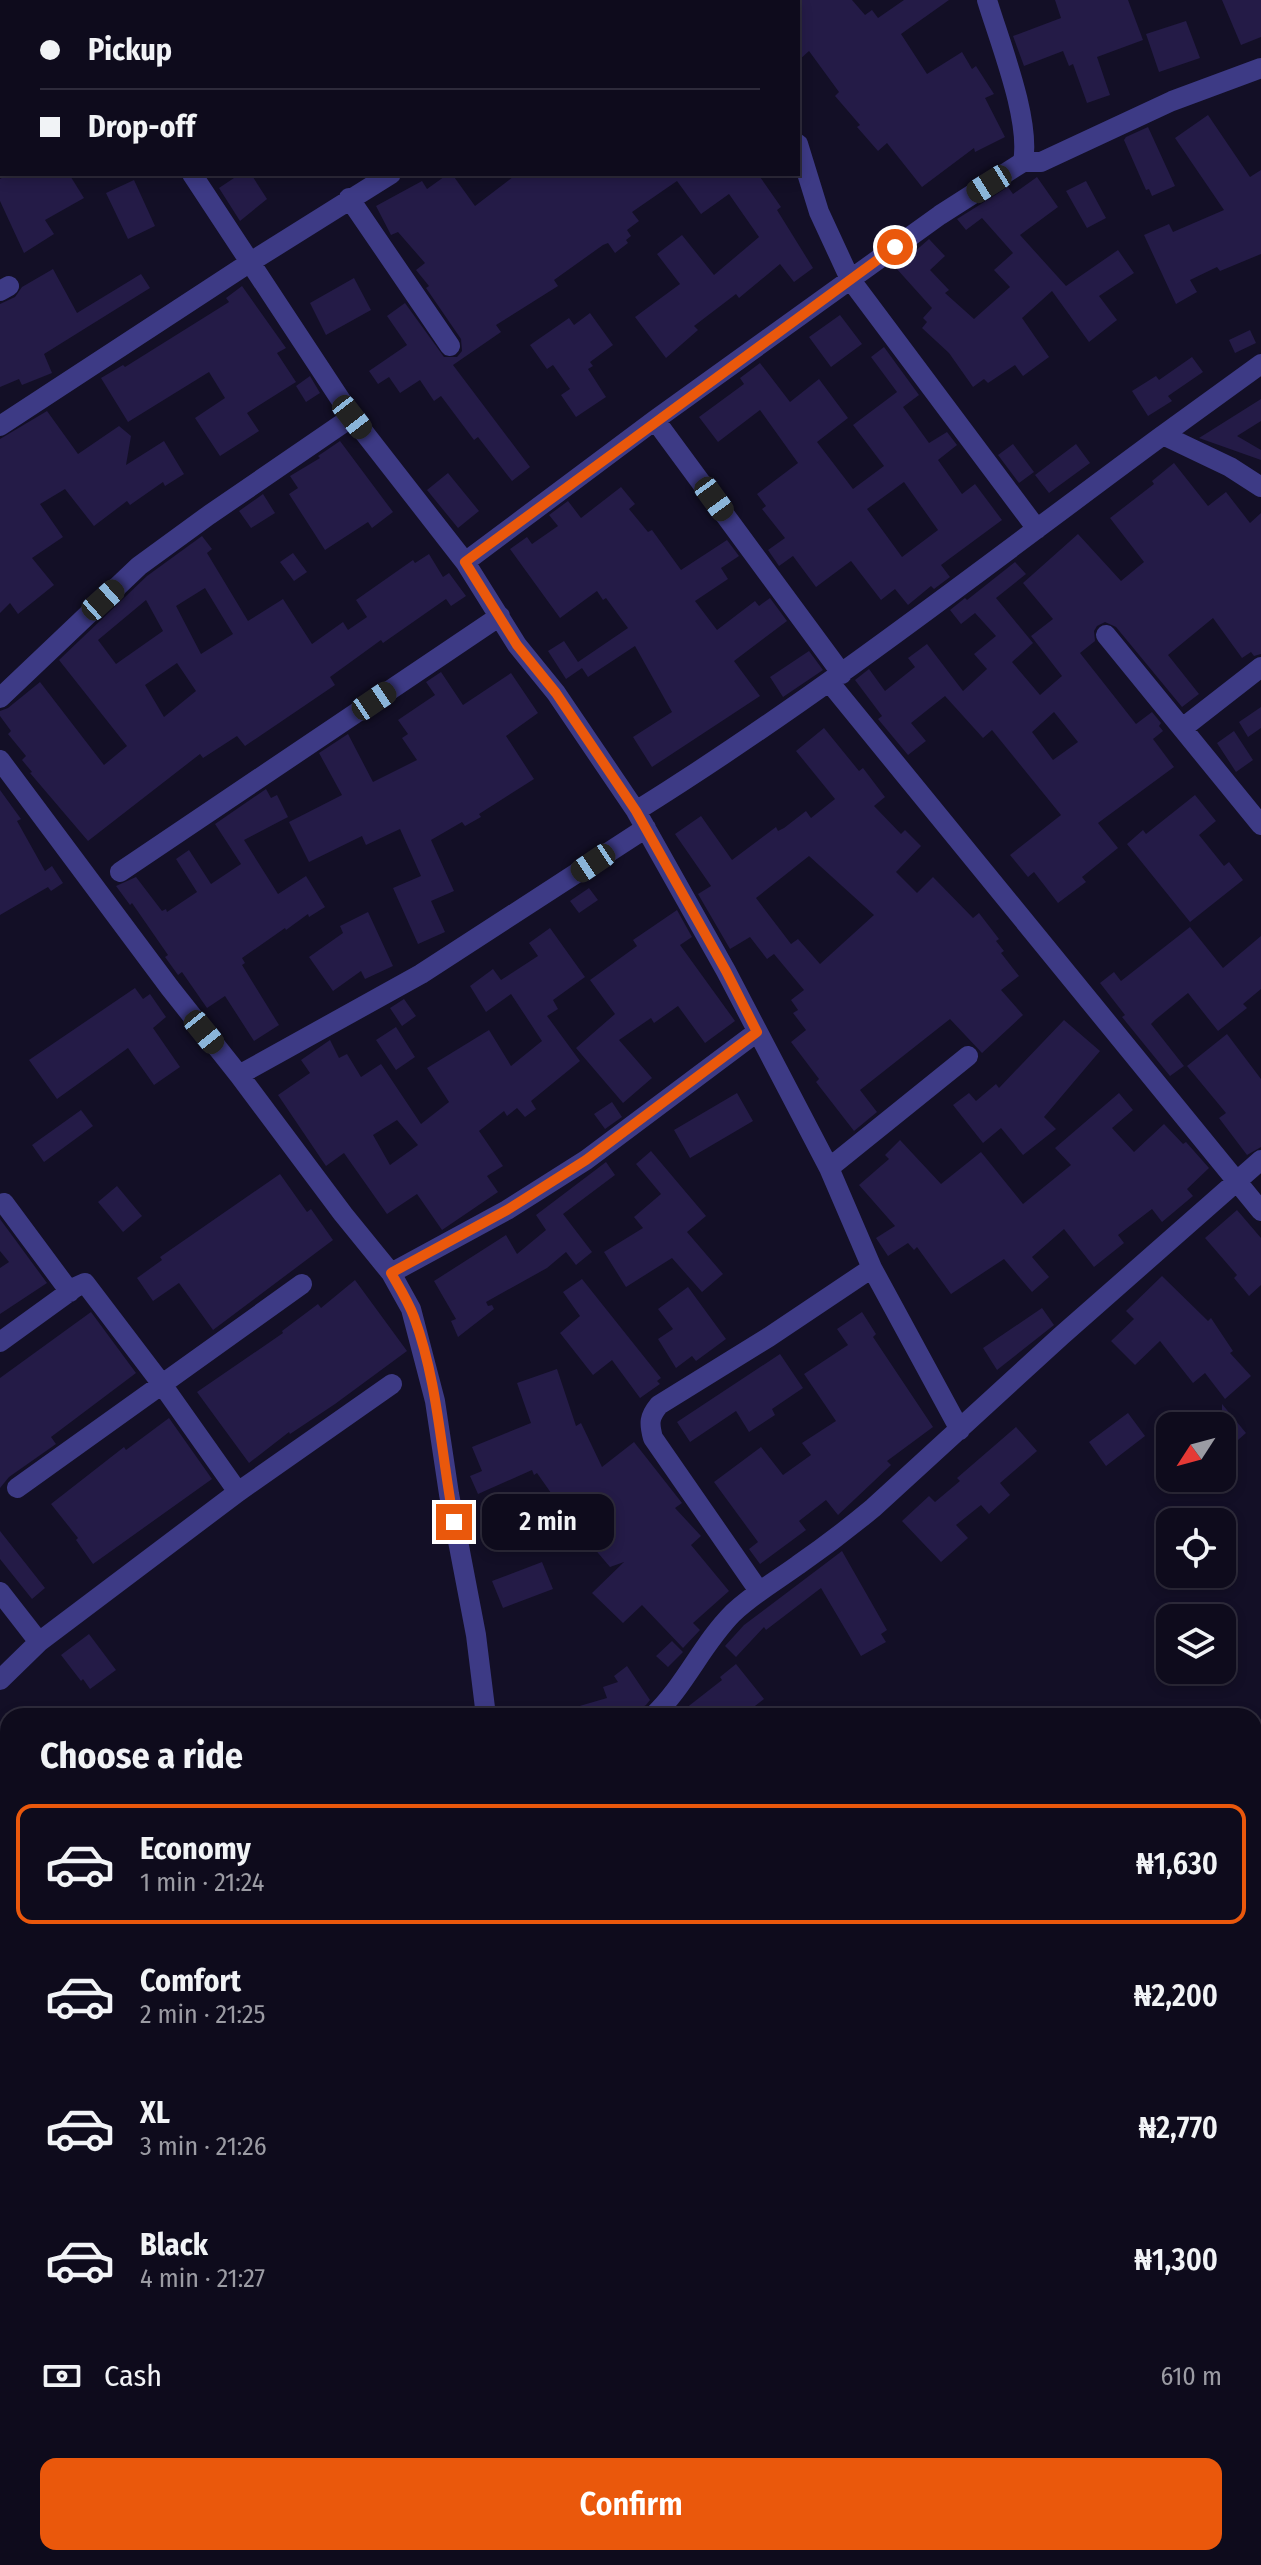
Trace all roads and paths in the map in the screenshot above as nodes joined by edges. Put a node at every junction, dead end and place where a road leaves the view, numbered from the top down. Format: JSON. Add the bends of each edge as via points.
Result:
{"nodes":[{"id":1,"x":987,"y":0,"type":"edge"},
{"id":2,"x":1261,"y":68,"type":"edge"},
{"id":3,"x":800,"y":150,"type":"edge"},
{"id":4,"x":1023,"y":162,"type":"junction"},
{"id":5,"x":193,"y":176,"type":"edge"},
{"id":6,"x":388,"y":176,"type":"edge"},
{"id":7,"x":349,"y":198,"type":"junction"},
{"id":8,"x":249,"y":263,"type":"junction"},
{"id":9,"x":850,"y":279,"type":"junction"},
{"id":10,"x":450,"y":346,"type":"dead end"},
{"id":11,"x":1261,"y":364,"type":"edge"},
{"id":12,"x":352,"y":417,"type":"junction"},
{"id":13,"x":655,"y":420,"type":"junction"},
{"id":14,"x":0,"y":426,"type":"edge"},
{"id":15,"x":1163,"y":435,"type":"junction"},
{"id":16,"x":1261,"y":487,"type":"edge"},
{"id":17,"x":1037,"y":529,"type":"junction"},
{"id":18,"x":465,"y":562,"type":"junction"},
{"id":19,"x":500,"y":616,"type":"junction"},
{"id":20,"x":1106,"y":635,"type":"dead end"},
{"id":21,"x":1261,"y":667,"type":"edge"},
{"id":22,"x":836,"y":679,"type":"junction"},
{"id":23,"x":0,"y":698,"type":"edge"},
{"id":24,"x":1184,"y":727,"type":"junction"},
{"id":25,"x":0,"y":760,"type":"edge"},
{"id":26,"x":641,"y":819,"type":"junction"},
{"id":27,"x":1261,"y":825,"type":"edge"},
{"id":28,"x":120,"y":872,"type":"dead end"},
{"id":29,"x":757,"y":1032,"type":"junction"},
{"id":30,"x":968,"y":1056,"type":"dead end"},
{"id":31,"x":239,"y":1075,"type":"junction"},
{"id":32,"x":1261,"y":1160,"type":"edge"},
{"id":33,"x":829,"y":1168,"type":"junction"},
{"id":34,"x":1236,"y":1180,"type":"junction"},
{"id":35,"x":4,"y":1203,"type":"dead end"},
{"id":36,"x":1261,"y":1211,"type":"edge"},
{"id":37,"x":872,"y":1268,"type":"junction"},
{"id":38,"x":391,"y":1273,"type":"junction"},
{"id":39,"x":302,"y":1284,"type":"dead end"},
{"id":40,"x":70,"y":1292,"type":"junction"},
{"id":41,"x":0,"y":1342,"type":"edge"},
{"id":42,"x":161,"y":1383,"type":"junction"},
{"id":43,"x":392,"y":1384,"type":"dead end"},
{"id":44,"x":960,"y":1430,"type":"junction"},
{"id":45,"x":17,"y":1488,"type":"dead end"},
{"id":46,"x":238,"y":1492,"type":"junction"},
{"id":47,"x":759,"y":1591,"type":"junction"},
{"id":48,"x":0,"y":1592,"type":"edge"},
{"id":49,"x":39,"y":1642,"type":"junction"},
{"id":50,"x":0,"y":1680,"type":"edge"},
{"id":51,"x":485,"y":1708,"type":"edge"},
{"id":52,"x":660,"y":1708,"type":"edge"}],
"edges":[{"from":1,"to":4,"type":"street","via":[[1017,104]]},
{"from":2,"to":4,"type":"street","via":[[1172,101],[1041,162]]},
{"from":3,"to":9,"type":"street","via":[[819,212]]},
{"from":4,"to":9,"type":"street"},
{"from":5,"to":8,"type":"street"},
{"from":6,"to":7,"type":"street"},
{"from":7,"to":8,"type":"street"},
{"from":7,"to":10,"type":"street"},
{"from":8,"to":12,"type":"street"},
{"from":8,"to":14,"type":"street"},
{"from":9,"to":13,"type":"street"},
{"from":9,"to":17,"type":"street"},
{"from":11,"to":15,"type":"street"},
{"from":12,"to":18,"type":"street"},
{"from":12,"to":23,"type":"street","via":[[139,566]]},
{"from":13,"to":18,"type":"street"},
{"from":13,"to":22,"type":"street"},
{"from":15,"to":16,"type":"street"},
{"from":15,"to":17,"type":"street"},
{"from":17,"to":22,"type":"street"},
{"from":18,"to":19,"type":"street"},
{"from":19,"to":26,"type":"street"},
{"from":19,"to":28,"type":"street"},
{"from":20,"to":24,"type":"street"},
{"from":21,"to":24,"type":"street"},
{"from":22,"to":26,"type":"street"},
{"from":22,"to":34,"type":"street"},
{"from":24,"to":27,"type":"street"},
{"from":25,"to":31,"type":"street"},
{"from":26,"to":29,"type":"street"},
{"from":26,"to":31,"type":"street","via":[[421,974]]},
{"from":29,"to":33,"type":"street"},
{"from":29,"to":38,"type":"street","via":[[586,1160]]},
{"from":30,"to":33,"type":"street"},
{"from":31,"to":38,"type":"street"},
{"from":32,"to":34,"type":"street"},
{"from":33,"to":37,"type":"street"},
{"from":34,"to":36,"type":"street"},
{"from":34,"to":44,"type":"street"},
{"from":35,"to":40,"type":"street"},
{"from":37,"to":44,"type":"street"},
{"from":37,"to":47,"type":"street","via":[[651,1415],[653,1438]]},
{"from":38,"to":51,"type":"street","via":[[415,1319],[435,1401]]},
{"from":39,"to":42,"type":"street"},
{"from":40,"to":41,"type":"street"},
{"from":40,"to":42,"type":"street","via":[[82,1283],[89,1286]]},
{"from":42,"to":45,"type":"street"},
{"from":42,"to":46,"type":"street"},
{"from":43,"to":46,"type":"street"},
{"from":44,"to":47,"type":"street","via":[[843,1533]]},
{"from":46,"to":49,"type":"street"},
{"from":47,"to":52,"type":"street","via":[[715,1632]]},
{"from":48,"to":49,"type":"street"},
{"from":49,"to":50,"type":"street"}]}
